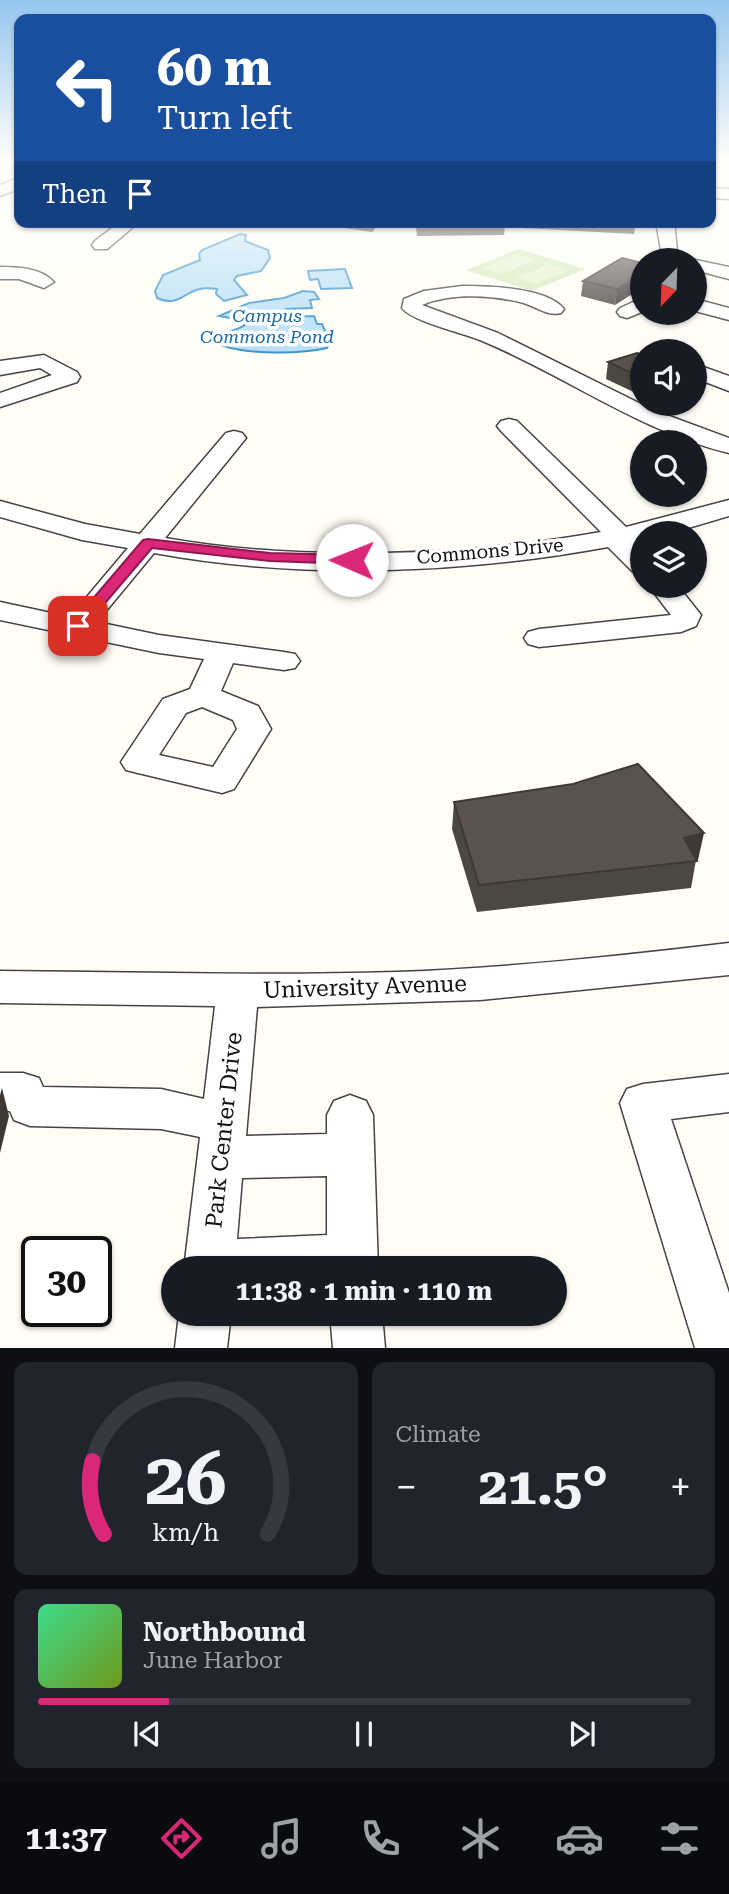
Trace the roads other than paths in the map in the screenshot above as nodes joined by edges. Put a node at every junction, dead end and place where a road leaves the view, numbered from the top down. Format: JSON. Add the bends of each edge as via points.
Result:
{"nodes":[{"id":1,"x":123,"y":228,"type":"edge"},
{"id":2,"x":666,"y":228,"type":"edge"},
{"id":3,"x":101,"y":245,"type":"dead end"},
{"id":4,"x":668,"y":248,"type":"edge"},
{"id":5,"x":707,"y":271,"type":"edge"},
{"id":6,"x":0,"y":273,"type":"edge"},
{"id":7,"x":729,"y":273,"type":"edge"},
{"id":8,"x":36,"y":289,"type":"dead end"},
{"id":9,"x":707,"y":308,"type":"edge"},
{"id":10,"x":554,"y":309,"type":"dead end"},
{"id":11,"x":729,"y":314,"type":"edge"},
{"id":12,"x":0,"y":368,"type":"edge"},
{"id":13,"x":707,"y":375,"type":"edge"},
{"id":14,"x":729,"y":384,"type":"edge"},
{"id":15,"x":1,"y":398,"type":"edge"},
{"id":16,"x":509,"y":426,"type":"dead end"},
{"id":17,"x":234,"y":438,"type":"dead end"},
{"id":18,"x":729,"y":446,"type":"edge"},
{"id":19,"x":729,"y":508,"type":"edge"},
{"id":20,"x":0,"y":509,"type":"edge"},
{"id":21,"x":617,"y":537,"type":"junction"},
{"id":22,"x":148,"y":543,"type":"junction"},
{"id":23,"x":630,"y":552,"type":"edge"},
{"id":24,"x":673,"y":598,"type":"edge"},
{"id":25,"x":0,"y":611,"type":"edge"},
{"id":26,"x":78,"y":626,"type":"junction"},
{"id":27,"x":539,"y":638,"type":"dead end"},
{"id":28,"x":223,"y":652,"type":"junction"},
{"id":29,"x":284,"y":661,"type":"dead end"},
{"id":30,"x":203,"y":695,"type":"dead end"},
{"id":31,"x":729,"y":959,"type":"edge"},
{"id":32,"x":0,"y":987,"type":"edge"},
{"id":33,"x":238,"y":991,"type":"junction"},
{"id":34,"x":729,"y":1093,"type":"edge"},
{"id":35,"x":15,"y":1099,"type":"edge"},
{"id":36,"x":223,"y":1140,"type":"junction"},
{"id":37,"x":211,"y":1256,"type":"edge"},
{"id":38,"x":353,"y":1256,"type":"edge"},
{"id":39,"x":204,"y":1326,"type":"edge"},
{"id":40,"x":357,"y":1326,"type":"edge"},
{"id":41,"x":201,"y":1348,"type":"edge"},
{"id":42,"x":359,"y":1348,"type":"edge"},
{"id":43,"x":721,"y":1348,"type":"edge"}],
"edges":[{"from":1,"to":3,"type":"street"},
{"from":2,"to":4,"type":"street"},
{"from":5,"to":7,"type":"street"},
{"from":6,"to":8,"type":"street","via":[[21,273]]},
{"from":9,"to":11,"type":"street"},
{"from":10,"to":18,"type":"street","via":[[521,296],[481,292],[422,296],[412,305],[428,316],[491,337],[645,415]]},
{"from":12,"to":15,"type":"street","via":[[44,362],[69,376]]},
{"from":13,"to":14,"type":"street"},
{"from":16,"to":21,"type":"street"},
{"from":17,"to":22,"type":"street"},
{"from":19,"to":21,"type":"street","name":"Commons Drive"},
{"from":20,"to":22,"type":"street","name":"Commons Drive"},
{"from":21,"to":22,"type":"street","name":"Commons Drive","via":[[514,552],[379,560],[270,557]]},
{"from":21,"to":23,"type":"street"},
{"from":22,"to":26,"type":"street"},
{"from":24,"to":27,"type":"street","via":[[686,615],[681,623]]},
{"from":25,"to":26,"type":"street"},
{"from":26,"to":28,"type":"street"},
{"from":28,"to":29,"type":"street"},
{"from":28,"to":30,"type":"street"},
{"from":31,"to":33,"type":"street","name":"University Avenue","via":[[581,976],[399,988]]},
{"from":32,"to":33,"type":"street","name":"University Avenue"},
{"from":33,"to":36,"type":"street","name":"Park Center Drive"},
{"from":34,"to":43,"type":"street","via":[[643,1103]]},
{"from":35,"to":36,"type":"street","via":[[161,1110]]},
{"from":36,"to":37,"type":"street","name":"Park Center Drive"},
{"from":36,"to":38,"type":"street","via":[[350,1135]]},
{"from":39,"to":41,"type":"street"},
{"from":40,"to":42,"type":"street"}]}
